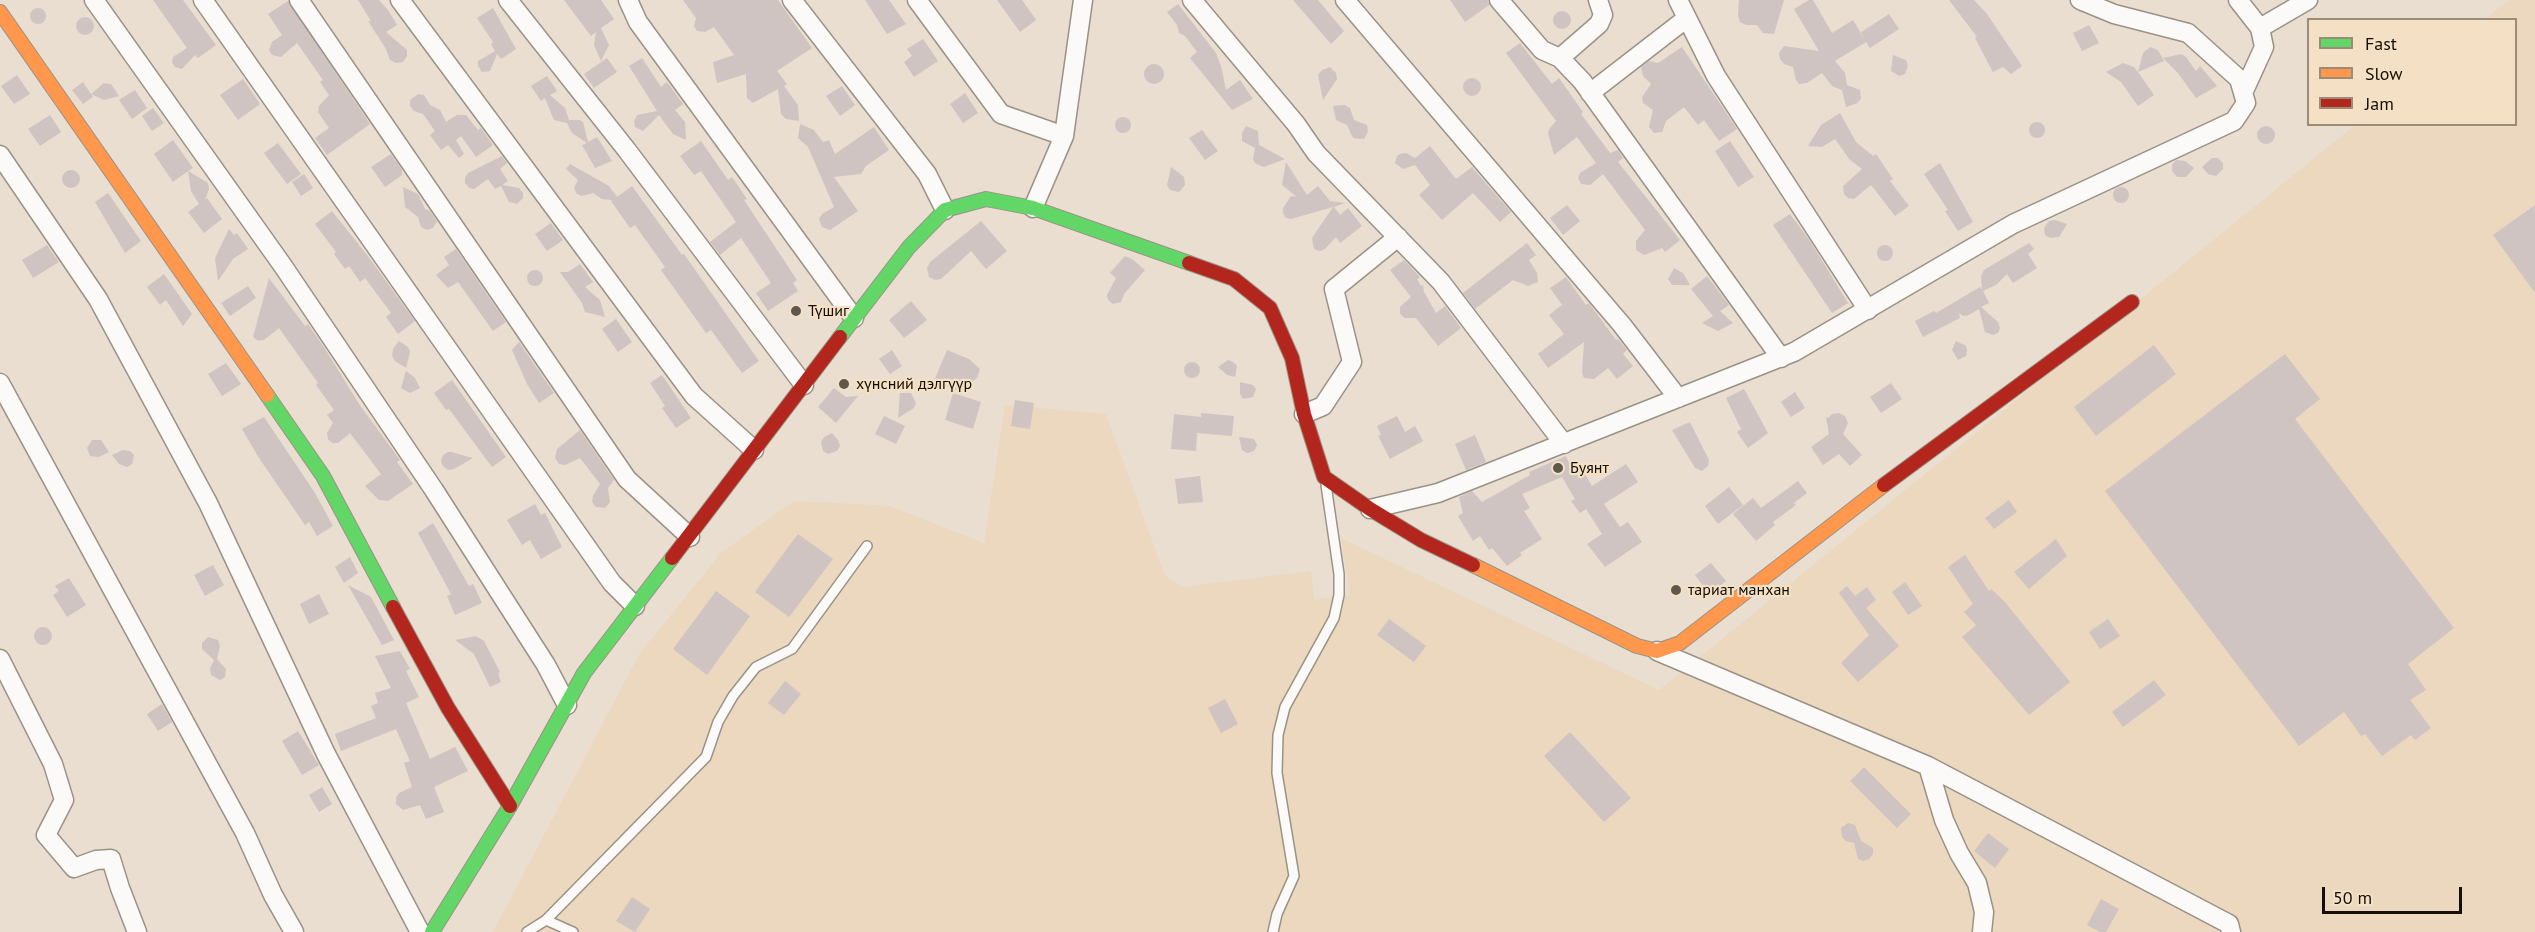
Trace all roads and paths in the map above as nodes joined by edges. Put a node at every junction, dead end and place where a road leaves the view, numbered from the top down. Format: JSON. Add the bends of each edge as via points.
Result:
{"nodes":[{"id":1,"x":94,"y":0,"type":"edge"},
{"id":2,"x":203,"y":0,"type":"edge"},
{"id":3,"x":299,"y":0,"type":"edge"},
{"id":4,"x":400,"y":0,"type":"edge"},
{"id":5,"x":508,"y":0,"type":"edge"},
{"id":6,"x":628,"y":0,"type":"edge"},
{"id":7,"x":792,"y":0,"type":"edge"},
{"id":8,"x":917,"y":0,"type":"edge"},
{"id":9,"x":1083,"y":0,"type":"edge"},
{"id":10,"x":1192,"y":0,"type":"edge"},
{"id":11,"x":1346,"y":0,"type":"edge"},
{"id":12,"x":1499,"y":0,"type":"edge"},
{"id":13,"x":1598,"y":0,"type":"edge"},
{"id":14,"x":1678,"y":0,"type":"edge"},
{"id":15,"x":2080,"y":0,"type":"edge"},
{"id":16,"x":2238,"y":0,"type":"edge"},
{"id":17,"x":2308,"y":0,"type":"edge"},
{"id":18,"x":0,"y":12,"type":"edge"},
{"id":19,"x":1687,"y":18,"type":"junction"},
{"id":20,"x":2260,"y":28,"type":"junction"},
{"id":21,"x":1560,"y":58,"type":"junction"},
{"id":22,"x":1590,"y":93,"type":"junction"},
{"id":23,"x":2243,"y":93,"type":"junction"},
{"id":24,"x":1064,"y":136,"type":"junction"},
{"id":25,"x":0,"y":155,"type":"edge"},
{"id":26,"x":1033,"y":208,"type":"junction"},
{"id":27,"x":945,"y":210,"type":"junction"},
{"id":28,"x":1398,"y":237,"type":"junction"},
{"id":29,"x":2132,"y":302,"type":"dead end"},
{"id":30,"x":1868,"y":310,"type":"junction"},
{"id":31,"x":854,"y":318,"type":"junction"},
{"id":32,"x":1781,"y":358,"type":"junction"},
{"id":33,"x":0,"y":383,"type":"edge"},
{"id":34,"x":804,"y":385,"type":"junction"},
{"id":35,"x":1678,"y":398,"type":"junction"},
{"id":36,"x":1304,"y":414,"type":"junction"},
{"id":37,"x":1564,"y":444,"type":"junction"},
{"id":38,"x":754,"y":450,"type":"junction"},
{"id":39,"x":1324,"y":477,"type":"junction"},
{"id":40,"x":1370,"y":509,"type":"junction"},
{"id":41,"x":690,"y":537,"type":"junction"},
{"id":42,"x":867,"y":546,"type":"dead end"},
{"id":43,"x":635,"y":606,"type":"junction"},
{"id":44,"x":1657,"y":651,"type":"junction"},
{"id":45,"x":0,"y":659,"type":"edge"},
{"id":46,"x":567,"y":705,"type":"junction"},
{"id":47,"x":1928,"y":766,"type":"junction"},
{"id":48,"x":510,"y":806,"type":"junction"},
{"id":49,"x":546,"y":920,"type":"junction"},
{"id":50,"x":136,"y":932,"type":"edge"},
{"id":51,"x":294,"y":932,"type":"edge"},
{"id":52,"x":420,"y":932,"type":"edge"},
{"id":53,"x":432,"y":932,"type":"edge"},
{"id":54,"x":527,"y":932,"type":"edge"},
{"id":55,"x":573,"y":932,"type":"edge"},
{"id":56,"x":1273,"y":932,"type":"edge"},
{"id":57,"x":1982,"y":932,"type":"edge"},
{"id":58,"x":2231,"y":932,"type":"edge"}],
"edges":[{"from":1,"to":46,"type":"street","via":[[283,266],[434,490],[546,665]]},
{"from":2,"to":43,"type":"street","via":[[612,583]]},
{"from":3,"to":41,"type":"street","via":[[627,479]]},
{"from":4,"to":38,"type":"street","via":[[694,396]]},
{"from":5,"to":34,"type":"street","via":[[634,158]]},
{"from":6,"to":31,"type":"street","via":[[638,22]]},
{"from":7,"to":27,"type":"street","via":[[927,174]]},
{"from":8,"to":24,"type":"street","via":[[1001,114]]},
{"from":9,"to":24,"type":"street"},
{"from":10,"to":28,"type":"street","via":[[1316,153]]},
{"from":11,"to":35,"type":"street","via":[[1622,325]]},
{"from":12,"to":21,"type":"street","via":[[1542,50]]},
{"from":13,"to":21,"type":"street","via":[[1603,15],[1599,24]]},
{"from":14,"to":19,"type":"street"},
{"from":15,"to":23,"type":"street","via":[[2114,14],[2188,33],[2239,79]]},
{"from":16,"to":20,"type":"street"},
{"from":17,"to":20,"type":"street"},
{"from":18,"to":48,"type":"street","via":[[323,476],[448,708]]},
{"from":19,"to":22,"type":"street"},
{"from":19,"to":30,"type":"street","via":[[1716,76]]},
{"from":20,"to":23,"type":"street","via":[[2264,47]]},
{"from":21,"to":22,"type":"street"},
{"from":22,"to":32,"type":"street"},
{"from":23,"to":30,"type":"street","via":[[2246,103],[2234,121],[2013,224]]},
{"from":24,"to":26,"type":"street"},
{"from":25,"to":52,"type":"street","via":[[98,299],[208,503],[326,754]]},
{"from":26,"to":27,"type":"street","via":[[986,199]]},
{"from":26,"to":36,"type":"street","via":[[1234,279],[1270,308],[1292,358]]},
{"from":27,"to":31,"type":"street","via":[[909,247]]},
{"from":28,"to":36,"type":"street","via":[[1334,289],[1352,362],[1323,406]]},
{"from":28,"to":37,"type":"street","via":[[1441,282]]},
{"from":29,"to":44,"type":"street","via":[[1902,471],[1680,643]]},
{"from":30,"to":32,"type":"street"},
{"from":31,"to":34,"type":"street"},
{"from":32,"to":35,"type":"street"},
{"from":33,"to":51,"type":"street","via":[[245,833]]},
{"from":34,"to":38,"type":"street"},
{"from":35,"to":37,"type":"street"},
{"from":36,"to":39,"type":"street"},
{"from":37,"to":40,"type":"street","via":[[1438,493]]},
{"from":38,"to":41,"type":"street"},
{"from":39,"to":40,"type":"street"},
{"from":39,"to":56,"type":"lane","via":[[1339,595],[1334,618],[1285,707],[1278,735],[1277,773],[1294,876]]},
{"from":40,"to":44,"type":"street","via":[[1421,540],[1637,646]]},
{"from":41,"to":43,"type":"street"},
{"from":42,"to":49,"type":"lane","via":[[792,649],[756,667],[733,696],[718,722],[706,758]]},
{"from":43,"to":46,"type":"street","via":[[584,673]]},
{"from":44,"to":47,"type":"street"},
{"from":45,"to":50,"type":"street","via":[[52,764],[64,800],[46,835],[74,868],[111,859]]},
{"from":46,"to":48,"type":"street"},
{"from":47,"to":57,"type":"street","via":[[1944,820],[1977,883],[1984,912]]},
{"from":47,"to":58,"type":"street","via":[[2229,924]]},
{"from":48,"to":53,"type":"street"},
{"from":49,"to":54,"type":"lane"},
{"from":49,"to":55,"type":"lane"}]}
